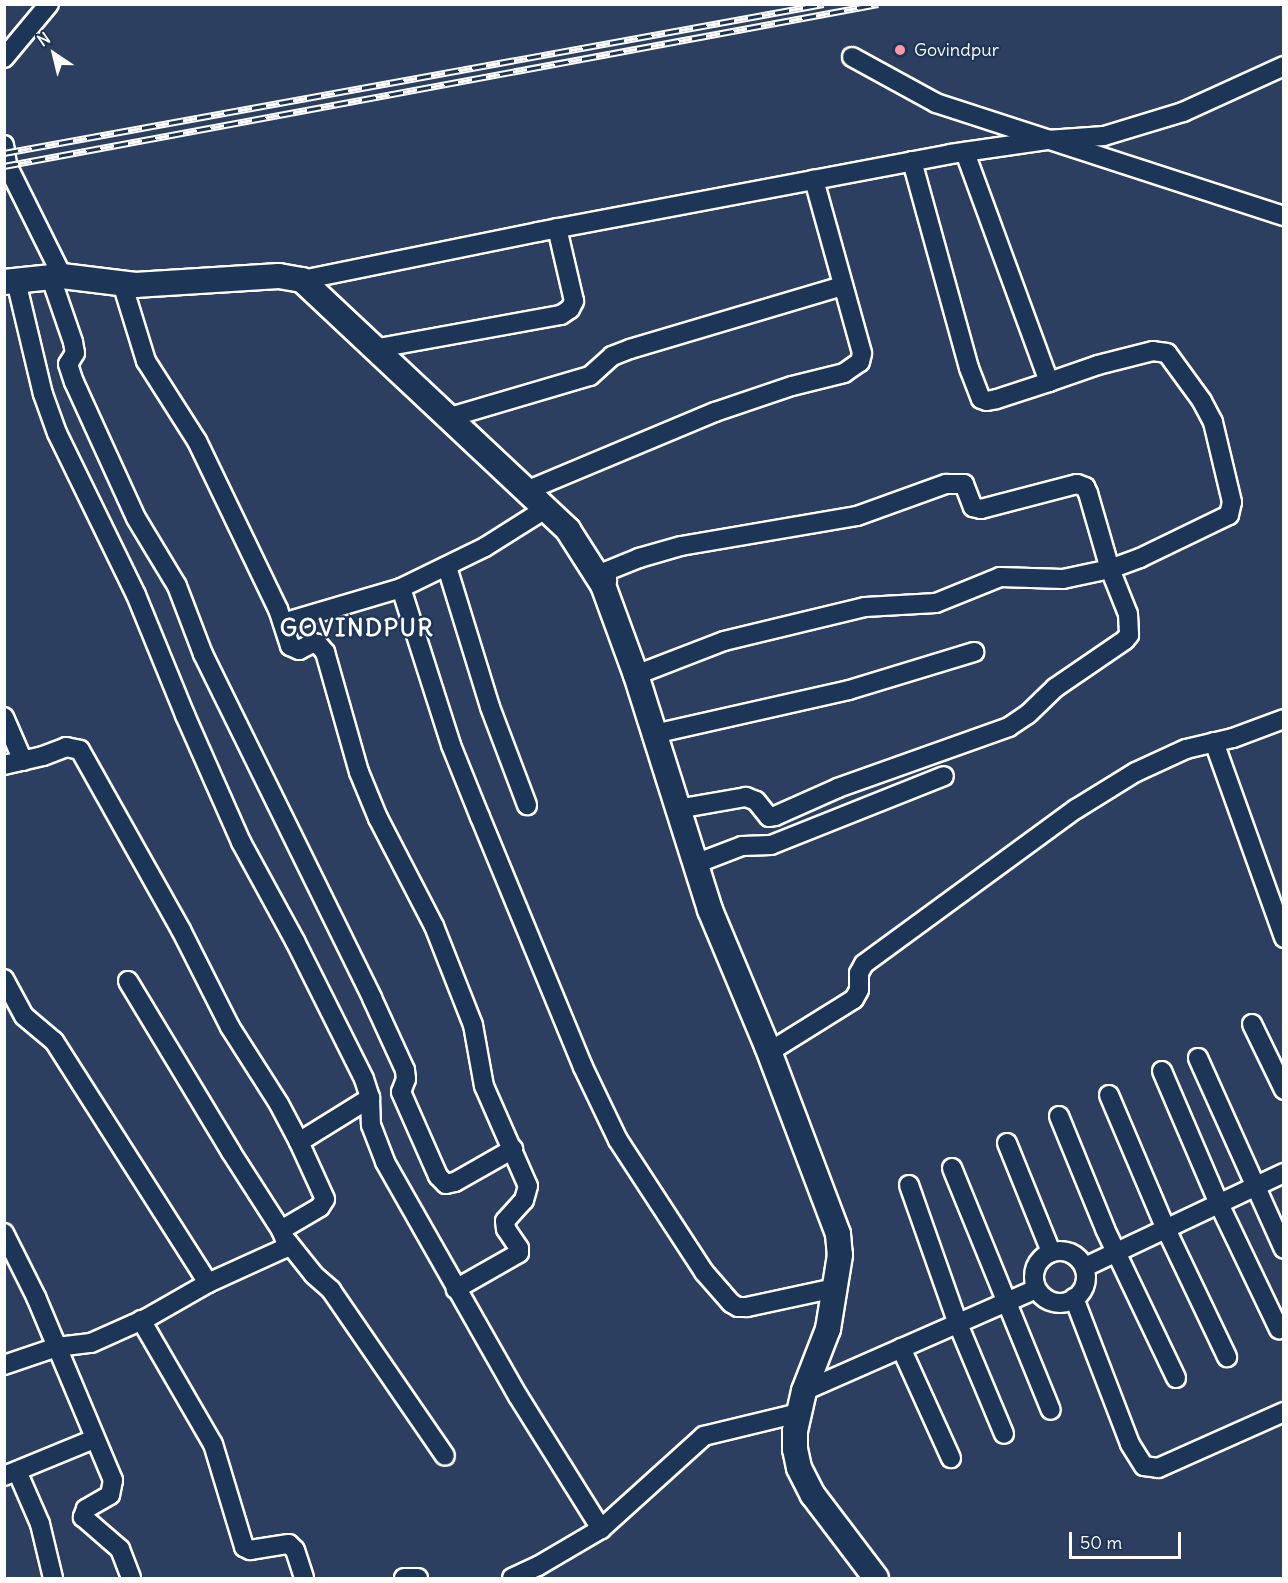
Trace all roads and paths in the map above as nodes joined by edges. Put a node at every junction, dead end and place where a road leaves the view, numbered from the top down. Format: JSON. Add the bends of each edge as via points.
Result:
{"nodes":[{"id":1,"x":50,"y":4,"type":"edge"},
{"id":2,"x":852,"y":57,"type":"dead end"},
{"id":3,"x":4,"y":58,"type":"edge"},
{"id":4,"x":1284,"y":66,"type":"edge"},
{"id":5,"x":1047,"y":140,"type":"junction"},
{"id":6,"x":4,"y":145,"type":"edge"},
{"id":7,"x":965,"y":152,"type":"junction"},
{"id":8,"x":912,"y":161,"type":"junction"},
{"id":9,"x":814,"y":180,"type":"junction"},
{"id":10,"x":1284,"y":216,"type":"edge"},
{"id":11,"x":557,"y":228,"type":"junction"},
{"id":12,"x":57,"y":277,"type":"junction"},
{"id":13,"x":302,"y":280,"type":"junction"},
{"id":14,"x":10,"y":281,"type":"edge"},
{"id":15,"x":122,"y":283,"type":"junction"},
{"id":16,"x":843,"y":286,"type":"junction"},
{"id":17,"x":373,"y":349,"type":"junction"},
{"id":18,"x":1049,"y":382,"type":"junction"},
{"id":19,"x":447,"y":418,"type":"junction"},
{"id":20,"x":526,"y":491,"type":"junction"},
{"id":21,"x":545,"y":510,"type":"junction"},
{"id":22,"x":447,"y":567,"type":"junction"},
{"id":23,"x":1110,"y":569,"type":"junction"},
{"id":24,"x":603,"y":585,"type":"junction"},
{"id":25,"x":401,"y":588,"type":"junction"},
{"id":26,"x":283,"y":623,"type":"junction"},
{"id":27,"x":974,"y":652,"type":"dead end"},
{"id":28,"x":636,"y":675,"type":"junction"},
{"id":29,"x":4,"y":717,"type":"edge"},
{"id":30,"x":1284,"y":719,"type":"edge"},
{"id":31,"x":654,"y":734,"type":"junction"},
{"id":32,"x":1214,"y":742,"type":"junction"},
{"id":33,"x":24,"y":761,"type":"junction"},
{"id":34,"x":4,"y":765,"type":"edge"},
{"id":35,"x":944,"y":776,"type":"dead end"},
{"id":36,"x":527,"y":804,"type":"dead end"},
{"id":37,"x":678,"y":809,"type":"junction"},
{"id":38,"x":695,"y":864,"type":"junction"},
{"id":39,"x":1284,"y":938,"type":"edge"},
{"id":40,"x":4,"y":979,"type":"edge"},
{"id":41,"x":128,"y":981,"type":"dead end"},
{"id":42,"x":1252,"y":1024,"type":"dead end"},
{"id":43,"x":769,"y":1052,"type":"junction"},
{"id":44,"x":1198,"y":1058,"type":"dead end"},
{"id":45,"x":1162,"y":1071,"type":"dead end"},
{"id":46,"x":1284,"y":1090,"type":"edge"},
{"id":47,"x":1109,"y":1095,"type":"dead end"},
{"id":48,"x":370,"y":1098,"type":"junction"},
{"id":49,"x":1059,"y":1116,"type":"dead end"},
{"id":50,"x":299,"y":1142,"type":"junction"},
{"id":51,"x":1007,"y":1143,"type":"dead end"},
{"id":52,"x":513,"y":1149,"type":"junction"},
{"id":53,"x":952,"y":1168,"type":"dead end"},
{"id":54,"x":1284,"y":1173,"type":"edge"},
{"id":55,"x":909,"y":1185,"type":"dead end"},
{"id":56,"x":1256,"y":1186,"type":"junction"},
{"id":57,"x":1219,"y":1204,"type":"junction"},
{"id":58,"x":1166,"y":1229,"type":"junction"},
{"id":59,"x":4,"y":1233,"type":"edge"},
{"id":60,"x":284,"y":1235,"type":"junction"},
{"id":61,"x":1284,"y":1248,"type":"edge"},
{"id":62,"x":1051,"y":1252,"type":"junction"},
{"id":63,"x":1115,"y":1252,"type":"junction"},
{"id":64,"x":1085,"y":1267,"type":"junction"},
{"id":65,"x":208,"y":1283,"type":"junction"},
{"id":66,"x":835,"y":1288,"type":"junction"},
{"id":67,"x":456,"y":1289,"type":"junction"},
{"id":68,"x":1036,"y":1289,"type":"junction"},
{"id":69,"x":1074,"y":1298,"type":"junction"},
{"id":70,"x":1007,"y":1303,"type":"junction"},
{"id":71,"x":141,"y":1320,"type":"junction"},
{"id":72,"x":958,"y":1324,"type":"junction"},
{"id":73,"x":1279,"y":1329,"type":"dead end"},
{"id":74,"x":57,"y":1347,"type":"junction"},
{"id":75,"x":901,"y":1348,"type":"junction"},
{"id":76,"x":1227,"y":1357,"type":"dead end"},
{"id":77,"x":4,"y":1365,"type":"edge"},
{"id":78,"x":1176,"y":1378,"type":"dead end"},
{"id":79,"x":801,"y":1402,"type":"junction"},
{"id":80,"x":1051,"y":1410,"type":"dead end"},
{"id":81,"x":1284,"y":1412,"type":"edge"},
{"id":82,"x":1004,"y":1434,"type":"dead end"},
{"id":83,"x":94,"y":1439,"type":"junction"},
{"id":84,"x":445,"y":1456,"type":"dead end"},
{"id":85,"x":951,"y":1458,"type":"dead end"},
{"id":86,"x":11,"y":1473,"type":"edge"},
{"id":87,"x":601,"y":1529,"type":"junction"},
{"id":88,"x":53,"y":1578,"type":"edge"},
{"id":89,"x":131,"y":1578,"type":"edge"},
{"id":90,"x":304,"y":1578,"type":"edge"},
{"id":91,"x":404,"y":1578,"type":"edge"},
{"id":92,"x":418,"y":1578,"type":"edge"},
{"id":93,"x":512,"y":1578,"type":"edge"},
{"id":94,"x":876,"y":1578,"type":"edge"}],
"edges":[{"from":1,"to":3,"type":"street"},
{"from":2,"to":5,"type":"street","via":[[936,103]]},
{"from":4,"to":5,"type":"street","via":[[1183,112],[1104,136]]},
{"from":5,"to":7,"type":"street"},
{"from":5,"to":10,"type":"street"},
{"from":6,"to":12,"type":"street","via":[[7,165]]},
{"from":7,"to":8,"type":"street"},
{"from":7,"to":18,"type":"street"},
{"from":8,"to":9,"type":"street"},
{"from":8,"to":18,"type":"street","via":[[981,399],[997,399]]},
{"from":9,"to":11,"type":"street"},
{"from":9,"to":16,"type":"street"},
{"from":11,"to":13,"type":"street"},
{"from":11,"to":17,"type":"street","via":[[574,301],[561,315]]},
{"from":12,"to":14,"type":"main road"},
{"from":12,"to":15,"type":"main road"},
{"from":12,"to":52,"type":"street","via":[[75,353],[68,364],[74,382],[136,518],[177,586],[203,654],[377,1008],[405,1070],[403,1098],[438,1176],[446,1185],[455,1182]]},
{"from":13,"to":15,"type":"main road","via":[[279,276],[165,285]]},
{"from":13,"to":17,"type":"main road"},
{"from":14,"to":48,"type":"street","via":[[57,433],[136,595],[241,842],[310,969]]},
{"from":15,"to":26,"type":"street","via":[[146,361],[198,441]]},
{"from":16,"to":19,"type":"street","via":[[630,349],[612,356],[590,376]]},
{"from":16,"to":20,"type":"street","via":[[862,353],[853,369],[715,412]]},
{"from":17,"to":19,"type":"main road"},
{"from":18,"to":23,"type":"street","via":[[1098,365],[1163,351],[1174,360],[1213,422],[1233,502],[1229,515]]},
{"from":19,"to":20,"type":"main road"},
{"from":20,"to":21,"type":"main road"},
{"from":21,"to":22,"type":"street"},
{"from":21,"to":24,"type":"main road","via":[[568,530]]},
{"from":22,"to":25,"type":"street"},
{"from":22,"to":36,"type":"street","via":[[490,707]]},
{"from":23,"to":24,"type":"street","via":[[1082,484],[981,509],[973,507],[964,484],[955,483],[857,516],[681,546],[639,558],[608,571]]},
{"from":23,"to":28,"type":"street","via":[[1063,579],[1000,577],[936,603],[865,607],[724,641]]},
{"from":23,"to":37,"type":"street","via":[[1128,615],[1129,635],[1009,727],[838,788],[775,816],[769,817],[756,801],[746,797]]},
{"from":24,"to":28,"type":"main road"},
{"from":25,"to":26,"type":"street"},
{"from":25,"to":66,"type":"street","via":[[451,745],[582,1067],[618,1140],[704,1272],[731,1303],[747,1307]]},
{"from":26,"to":52,"type":"street","via":[[292,648],[299,650],[313,644],[325,652],[359,772],[434,926],[473,1024],[484,1086]]},
{"from":27,"to":31,"type":"street","via":[[849,690]]},
{"from":28,"to":31,"type":"main road"},
{"from":29,"to":33,"type":"street"},
{"from":30,"to":32,"type":"street"},
{"from":31,"to":37,"type":"main road"},
{"from":32,"to":39,"type":"street"},
{"from":32,"to":43,"type":"street","via":[[1186,749],[1136,772],[1076,809],[864,964],[854,999]]},
{"from":33,"to":34,"type":"street"},
{"from":33,"to":50,"type":"street","via":[[66,747],[80,750],[226,1020]]},
{"from":35,"to":38,"type":"street","via":[[771,845],[742,846]]},
{"from":37,"to":38,"type":"main road"},
{"from":38,"to":43,"type":"main road"},
{"from":40,"to":65,"type":"street","via":[[24,1016],[54,1041]]},
{"from":41,"to":60,"type":"street"},
{"from":42,"to":46,"type":"street"},
{"from":43,"to":66,"type":"main road","via":[[838,1234],[840,1255]]},
{"from":44,"to":56,"type":"street"},
{"from":45,"to":57,"type":"street"},
{"from":47,"to":58,"type":"street"},
{"from":48,"to":50,"type":"street"},
{"from":48,"to":67,"type":"street","via":[[371,1125],[378,1146]]},
{"from":49,"to":63,"type":"street"},
{"from":50,"to":60,"type":"street","via":[[325,1199]]},
{"from":51,"to":62,"type":"street"},
{"from":52,"to":67,"type":"street","via":[[528,1190],[504,1225],[520,1251]]},
{"from":53,"to":70,"type":"street"},
{"from":54,"to":56,"type":"street"},
{"from":55,"to":72,"type":"street"},
{"from":56,"to":57,"type":"street"},
{"from":56,"to":61,"type":"street"},
{"from":57,"to":58,"type":"street"},
{"from":57,"to":73,"type":"street"},
{"from":58,"to":63,"type":"street"},
{"from":58,"to":76,"type":"street"},
{"from":59,"to":74,"type":"street"},
{"from":60,"to":65,"type":"street","via":[[283,1249]]},
{"from":60,"to":84,"type":"street","via":[[314,1275],[331,1290]]},
{"from":62,"to":64,"type":"street","via":[[1069,1253]]},
{"from":62,"to":68,"type":"street","via":[[1036,1266]]},
{"from":63,"to":64,"type":"street"},
{"from":63,"to":78,"type":"street"},
{"from":64,"to":69,"type":"street","via":[[1086,1282]]},
{"from":65,"to":71,"type":"street"},
{"from":66,"to":79,"type":"main road","via":[[828,1329]]},
{"from":67,"to":87,"type":"street"},
{"from":68,"to":69,"type":"street","via":[[1051,1301]]},
{"from":68,"to":70,"type":"street"},
{"from":69,"to":81,"type":"street","via":[[1130,1444],[1144,1466],[1158,1468]]},
{"from":70,"to":72,"type":"street"},
{"from":70,"to":80,"type":"street"},
{"from":71,"to":74,"type":"street","via":[[86,1345]]},
{"from":71,"to":90,"type":"street","via":[[213,1444],[244,1547],[250,1550],[289,1544]]},
{"from":72,"to":75,"type":"street"},
{"from":72,"to":82,"type":"street"},
{"from":74,"to":77,"type":"street"},
{"from":74,"to":83,"type":"street"},
{"from":75,"to":79,"type":"street"},
{"from":75,"to":85,"type":"street"},
{"from":79,"to":87,"type":"street","via":[[704,1436]]},
{"from":79,"to":94,"type":"main road","via":[[795,1449],[799,1468],[813,1495]]},
{"from":83,"to":86,"type":"street"},
{"from":83,"to":89,"type":"street","via":[[114,1486],[110,1495],[86,1509],[83,1517],[120,1550]]},
{"from":86,"to":88,"type":"street","via":[[40,1524]]},
{"from":87,"to":93,"type":"street"},
{"from":91,"to":92,"type":"street"}]}
